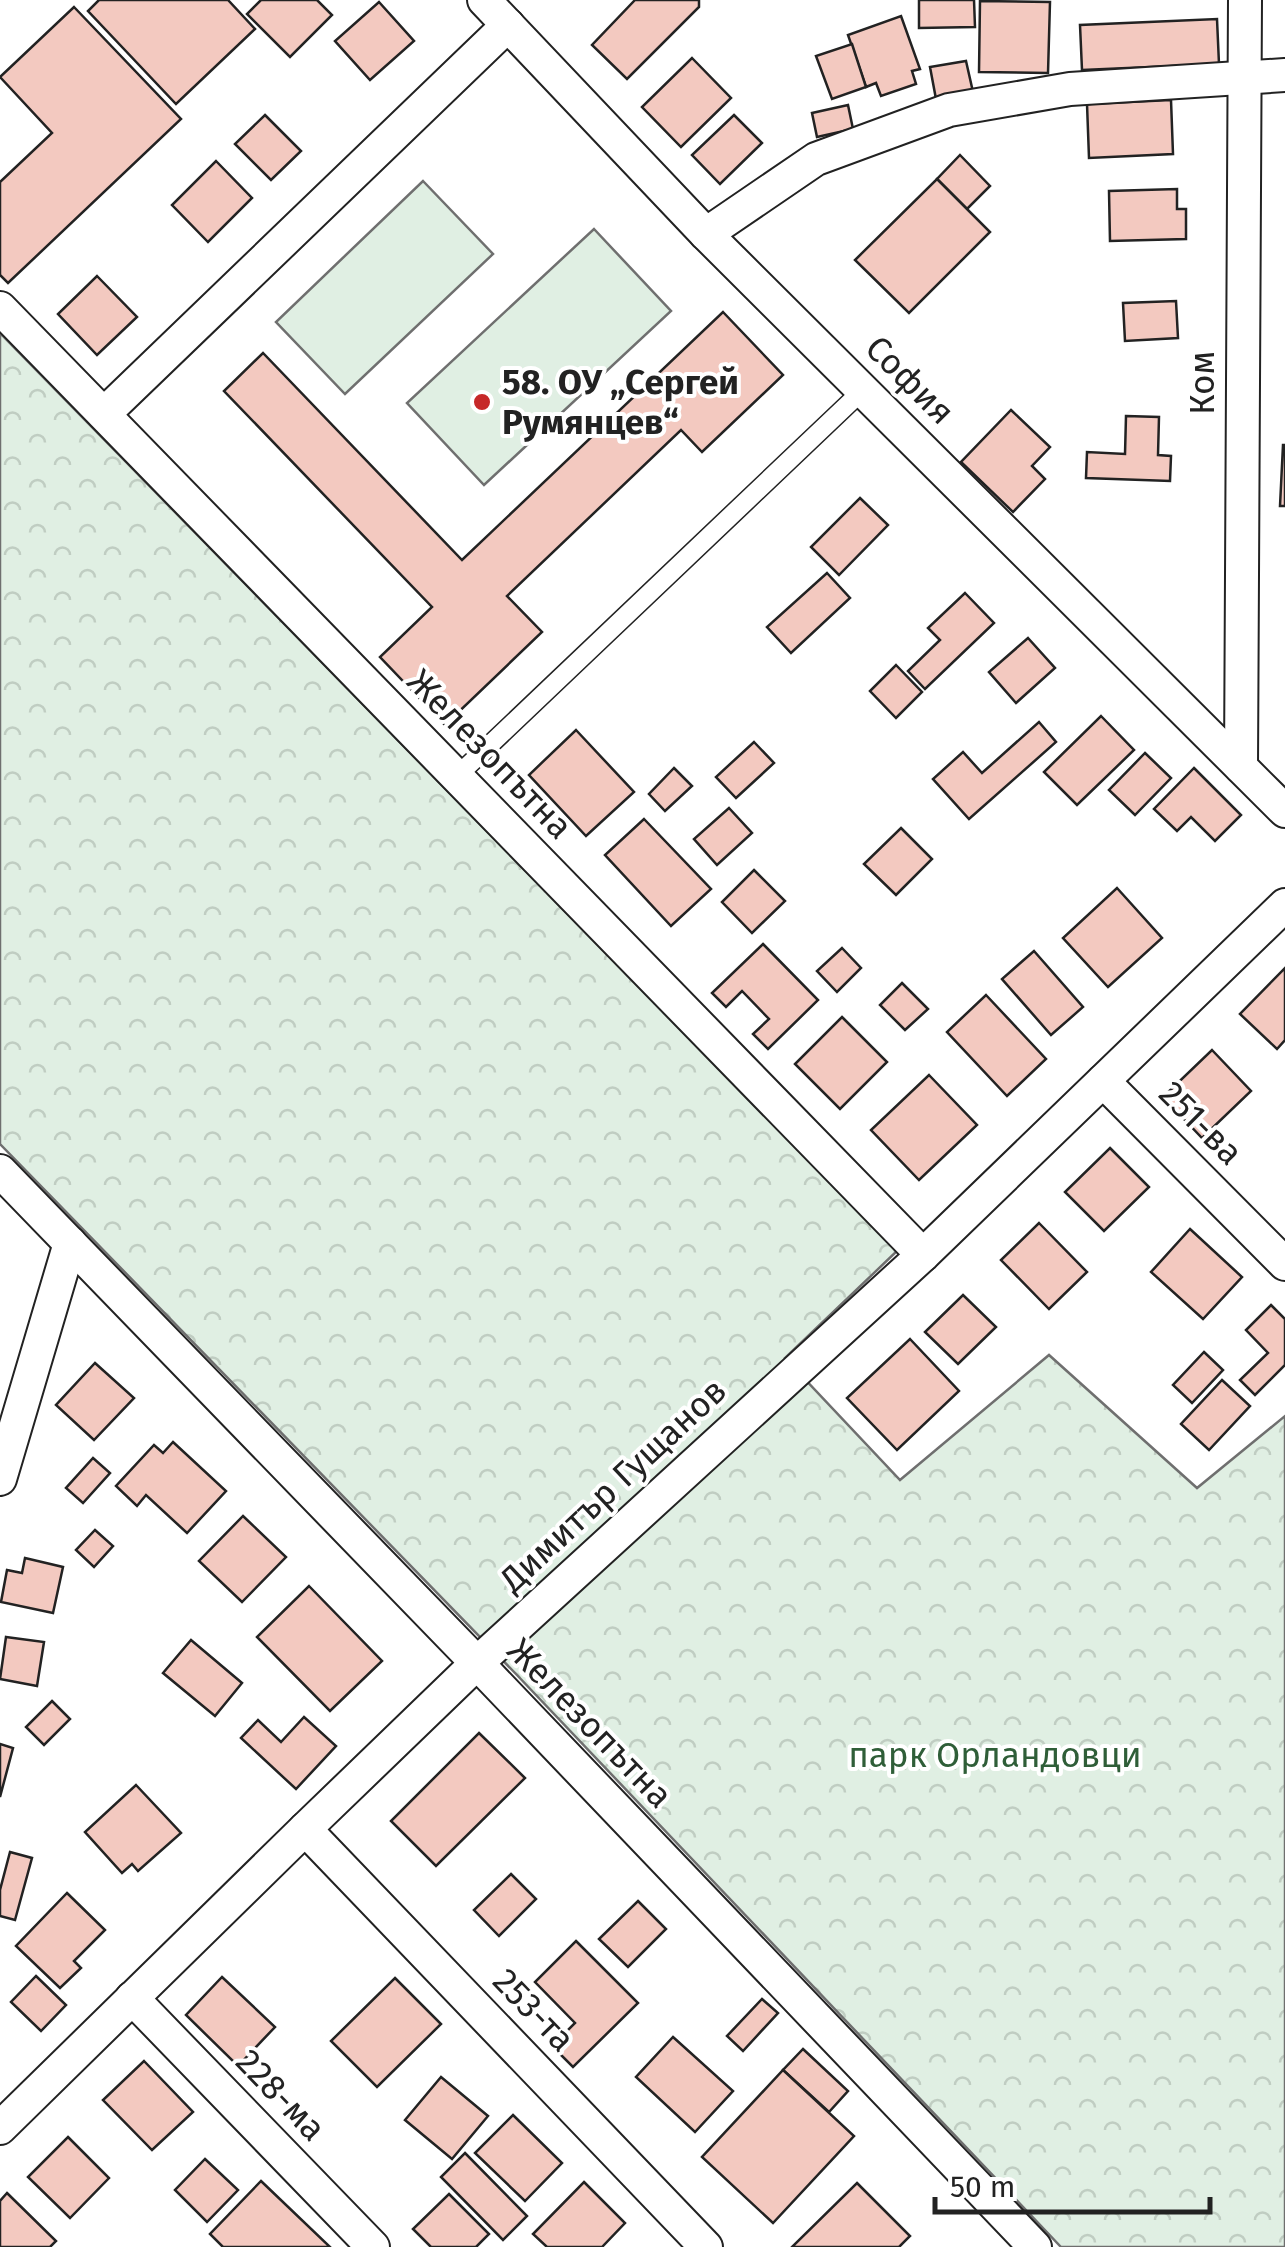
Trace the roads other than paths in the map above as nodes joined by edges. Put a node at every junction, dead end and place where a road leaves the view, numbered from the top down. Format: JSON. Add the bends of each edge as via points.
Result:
{"nodes":[{"id":1,"x":484,"y":0,"type":"edge"},
{"id":2,"x":1245,"y":0,"type":"edge"},
{"id":3,"x":508,"y":25,"type":"junction"},
{"id":4,"x":1285,"y":75,"type":"edge"},
{"id":5,"x":1244,"y":79,"type":"junction"},
{"id":6,"x":706,"y":234,"type":"junction"},
{"id":7,"x":0,"y":308,"type":"edge"},
{"id":8,"x":863,"y":390,"type":"junction"},
{"id":9,"x":104,"y":414,"type":"junction"},
{"id":10,"x":1240,"y":767,"type":"junction"},
{"id":11,"x":456,"y":777,"type":"junction"},
{"id":12,"x":1285,"y":811,"type":"edge"},
{"id":13,"x":1285,"y":906,"type":"edge"},
{"id":14,"x":1104,"y":1081,"type":"junction"},
{"id":15,"x":0,"y":1172,"type":"edge"},
{"id":16,"x":70,"y":1243,"type":"junction"},
{"id":17,"x":923,"y":1255,"type":"junction"},
{"id":18,"x":1285,"y":1264,"type":"edge"},
{"id":19,"x":0,"y":1478,"type":"edge"},
{"id":20,"x":477,"y":1663,"type":"junction"},
{"id":21,"x":305,"y":1829,"type":"junction"},
{"id":22,"x":132,"y":1998,"type":"junction"},
{"id":23,"x":1,"y":2127,"type":"edge"},
{"id":24,"x":373,"y":2247,"type":"edge"},
{"id":25,"x":706,"y":2247,"type":"edge"},
{"id":26,"x":1036,"y":2247,"type":"edge"}],
"edges":[{"from":1,"to":3,"type":"street","name":"София"},
{"from":2,"to":5,"type":"street","name":"Ком"},
{"from":3,"to":6,"type":"street","name":"София"},
{"from":3,"to":9,"type":"street"},
{"from":4,"to":5,"type":"street"},
{"from":5,"to":6,"type":"street","via":[[1070,89],[949,110],[816,160]]},
{"from":5,"to":10,"type":"street","name":"Ком"},
{"from":6,"to":8,"type":"street","name":"София"},
{"from":7,"to":9,"type":"street","name":"Железопътна"},
{"from":8,"to":10,"type":"street","name":"София"},
{"from":8,"to":11,"type":"lane"},
{"from":9,"to":11,"type":"street","name":"Железопътна"},
{"from":10,"to":12,"type":"street","name":"София"},
{"from":11,"to":17,"type":"street","name":"Железопътна"},
{"from":13,"to":14,"type":"street","name":"Димитър Гущанов"},
{"from":14,"to":17,"type":"street","name":"Димитър Гущанов"},
{"from":14,"to":18,"type":"street","name":"251-ва"},
{"from":15,"to":16,"type":"street","name":"Железопътна"},
{"from":16,"to":19,"type":"street"},
{"from":16,"to":20,"type":"street","name":"Железопътна"},
{"from":17,"to":20,"type":"street","name":"Димитър Гущанов"},
{"from":20,"to":21,"type":"street","name":"Димитър Гущанов"},
{"from":20,"to":26,"type":"street","name":"Железопътна"},
{"from":21,"to":22,"type":"street","name":"Димитър Гущанов"},
{"from":21,"to":25,"type":"street","name":"253-та"},
{"from":22,"to":23,"type":"street","name":"Димитър Гущанов"},
{"from":22,"to":24,"type":"street","name":"228-ма"}]}
